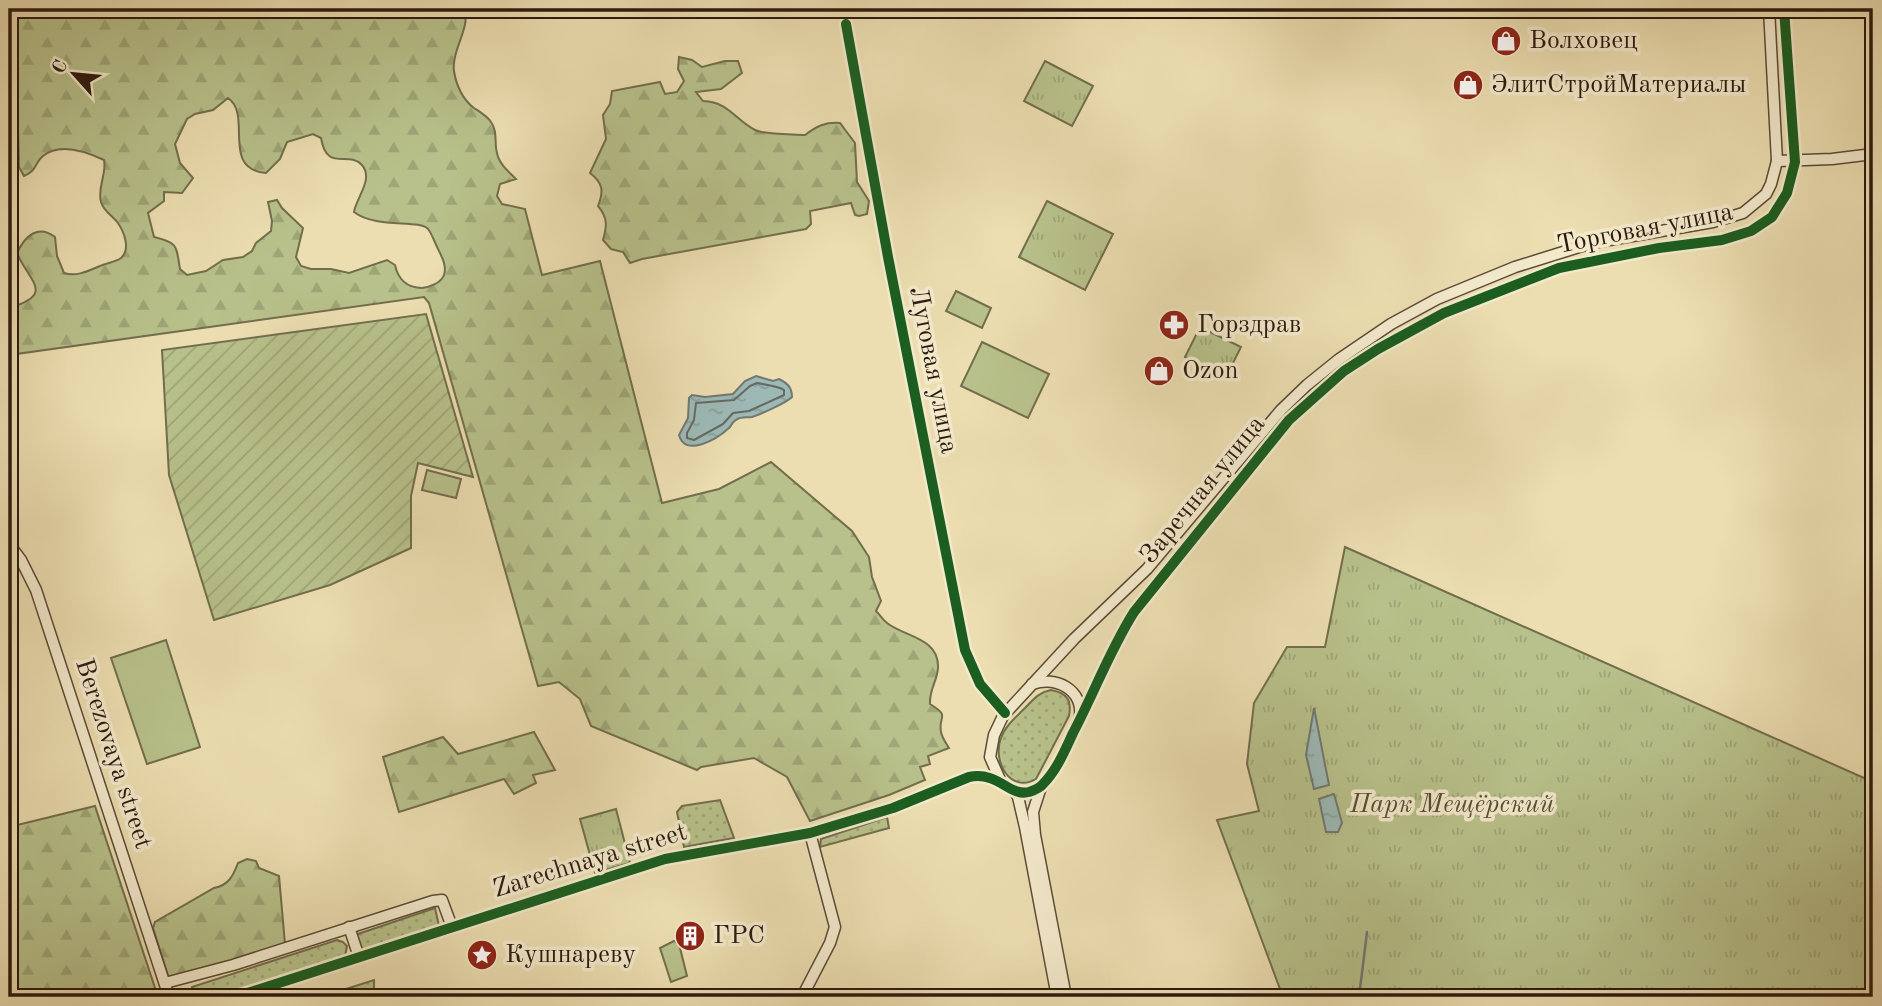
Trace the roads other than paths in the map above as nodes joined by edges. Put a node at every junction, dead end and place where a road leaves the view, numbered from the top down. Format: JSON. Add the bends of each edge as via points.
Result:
{"nodes":[{"id":1,"x":1766,"y":9,"type":"edge"},
{"id":2,"x":1784,"y":9,"type":"edge"},
{"id":3,"x":1793,"y":9,"type":"edge"},
{"id":4,"x":846,"y":24,"type":"dead end"},
{"id":5,"x":1786,"y":41,"type":"junction"},
{"id":6,"x":1873,"y":154,"type":"edge"},
{"id":7,"x":1777,"y":162,"type":"junction"},
{"id":8,"x":1795,"y":162,"type":"junction"},
{"id":9,"x":1515,"y":267,"type":"joint"},
{"id":10,"x":1520,"y":282,"type":"joint"},
{"id":11,"x":9,"y":544,"type":"edge"},
{"id":12,"x":1032,"y":684,"type":"junction"},
{"id":13,"x":1005,"y":713,"type":"junction"},
{"id":14,"x":1080,"y":720,"type":"junction"},
{"id":15,"x":990,"y":757,"type":"junction"},
{"id":16,"x":969,"y":777,"type":"junction"},
{"id":17,"x":1001,"y":782,"type":"junction"},
{"id":18,"x":1041,"y":787,"type":"junction"},
{"id":19,"x":1014,"y":790,"type":"junction"},
{"id":20,"x":810,"y":833,"type":"junction"},
{"id":21,"x":349,"y":928,"type":"junction"},
{"id":22,"x":452,"y":928,"type":"junction"},
{"id":23,"x":359,"y":957,"type":"junction"},
{"id":24,"x":165,"y":983,"type":"junction"},
{"id":25,"x":169,"y":997,"type":"edge"},
{"id":26,"x":235,"y":997,"type":"edge"},
{"id":27,"x":802,"y":997,"type":"edge"},
{"id":28,"x":1057,"y":997,"type":"edge"},
{"id":29,"x":1066,"y":997,"type":"edge"}],
"edges":[{"from":1,"to":7,"type":"street","name":"Торговая улица"},
{"from":2,"to":5,"type":"street","name":"Торговая улица"},
{"from":3,"to":5,"type":"street"},
{"from":4,"to":13,"type":"street","name":"Луговая улица","via":[[965,650],[980,684]]},
{"from":5,"to":8,"type":"street","name":"Торговая улица"},
{"from":6,"to":8,"type":"street"},
{"from":7,"to":8,"type":"street"},
{"from":7,"to":9,"type":"street","name":"Торговая улица","via":[[1766,194],[1743,214],[1592,243]]},
{"from":8,"to":10,"type":"street","name":"Торговая улица","via":[[1783,203],[1751,231],[1722,240],[1599,259]]},
{"from":9,"to":12,"type":"street","name":"Заречная улица","via":[[1404,316],[1307,385],[1147,569]]},
{"from":10,"to":14,"type":"street","name":"Заречная улица","via":[[1400,335],[1344,371],[1289,420],[1134,612]]},
{"from":11,"to":24,"type":"street","name":"Berezovaya street","via":[[36,590]]},
{"from":12,"to":13,"type":"street","name":"Заречная улица"},
{"from":12,"to":14,"type":"street","via":[[1048,680],[1068,687],[1079,702]]},
{"from":13,"to":15,"type":"street","name":"Заречная улица"},
{"from":14,"to":18,"type":"street","name":"Заречная улица"},
{"from":15,"to":16,"type":"street","name":"Zarechnaya street"},
{"from":15,"to":17,"type":"street"},
{"from":16,"to":17,"type":"street","via":[[979,775]]},
{"from":16,"to":20,"type":"street","name":"Zarechnaya street","via":[[893,808]]},
{"from":17,"to":19,"type":"street"},
{"from":18,"to":19,"type":"street","via":[[1023,793]]},
{"from":18,"to":29,"type":"street","via":[[1033,823]]},
{"from":19,"to":28,"type":"street"},
{"from":20,"to":22,"type":"street","name":"Zarechnaya street","via":[[665,859]]},
{"from":20,"to":27,"type":"street","via":[[835,927]]},
{"from":21,"to":22,"type":"street","via":[[442,900]]},
{"from":21,"to":23,"type":"street"},
{"from":21,"to":24,"type":"street"},
{"from":22,"to":23,"type":"street","name":"Zarechnaya street"},
{"from":23,"to":26,"type":"street","name":"Zarechnaya street"},
{"from":24,"to":25,"type":"street","name":"Berezovaya street"}]}
